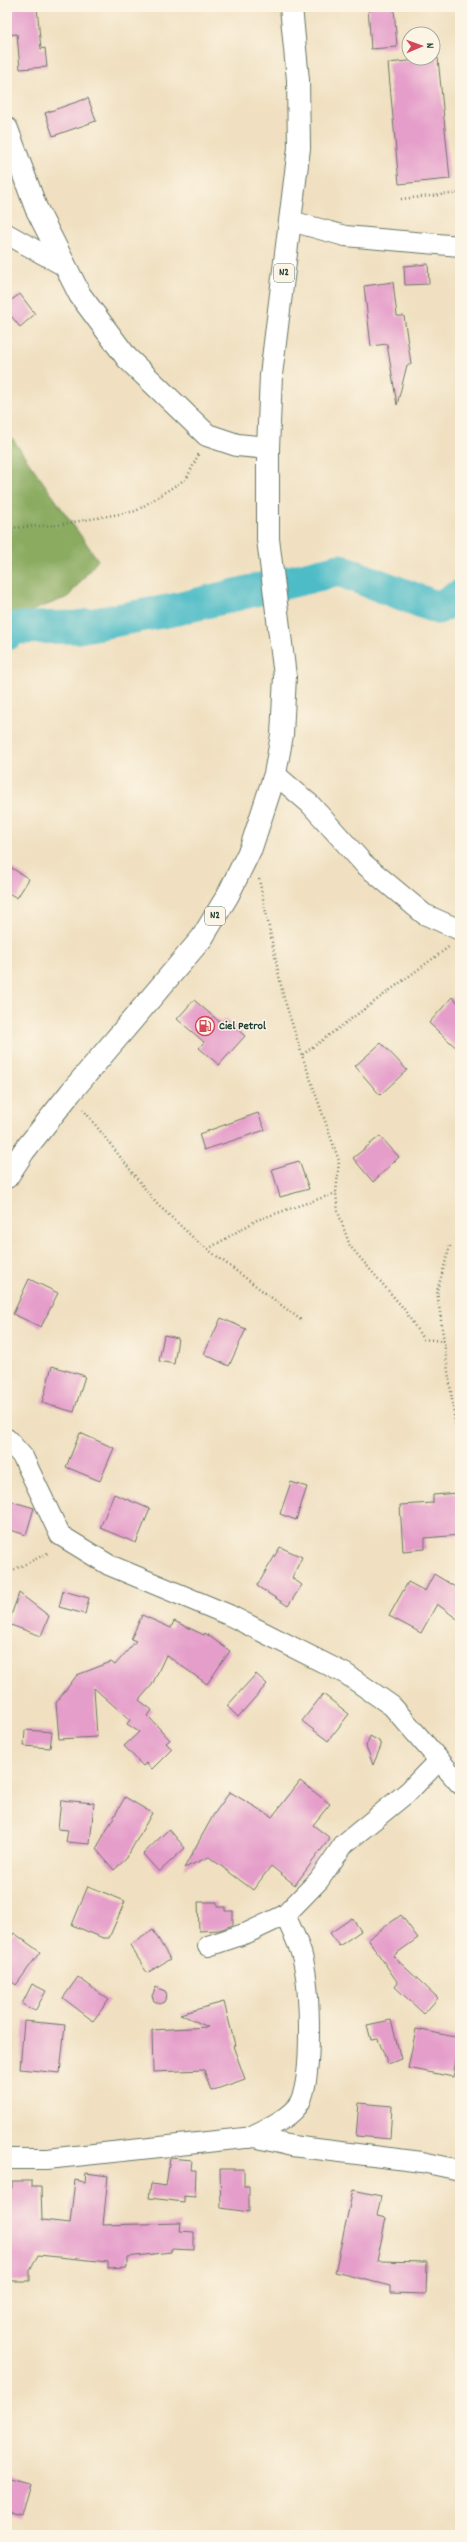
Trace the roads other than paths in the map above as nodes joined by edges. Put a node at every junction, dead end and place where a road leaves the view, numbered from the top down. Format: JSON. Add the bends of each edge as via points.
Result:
{"nodes":[{"id":1,"x":291,"y":7,"type":"edge"},
{"id":2,"x":7,"y":129,"type":"edge"},
{"id":3,"x":291,"y":221,"type":"junction"},
{"id":4,"x":7,"y":234,"type":"edge"},
{"id":5,"x":460,"y":246,"type":"edge"},
{"id":6,"x":66,"y":267,"type":"junction"},
{"id":7,"x":268,"y":448,"type":"junction"},
{"id":8,"x":275,"y":774,"type":"junction"},
{"id":9,"x":458,"y":934,"type":"edge"},
{"id":10,"x":7,"y":1177,"type":"edge"},
{"id":11,"x":7,"y":1439,"type":"edge"},
{"id":12,"x":439,"y":1760,"type":"junction"},
{"id":13,"x":459,"y":1781,"type":"edge"},
{"id":14,"x":285,"y":1915,"type":"junction"},
{"id":15,"x":208,"y":1946,"type":"dead end"},
{"id":16,"x":248,"y":2138,"type":"junction"},
{"id":17,"x":7,"y":2159,"type":"edge"},
{"id":18,"x":460,"y":2170,"type":"edge"}],
"edges":[{"from":1,"to":3,"type":"main road","number":"N2","via":[[298,80],[299,148]]},
{"from":2,"to":6,"type":"main road","via":[[36,208]]},
{"from":3,"to":5,"type":"street","via":[[345,236]]},
{"from":3,"to":7,"type":"main road","number":"N2","via":[[271,375]]},
{"from":4,"to":6,"type":"street"},
{"from":6,"to":7,"type":"main road","via":[[80,294],[127,358],[207,435],[237,445]]},
{"from":7,"to":8,"type":"main road","number":"N2","via":[[268,539],[285,676],[282,734]]},
{"from":8,"to":9,"type":"street","via":[[310,804],[364,864],[424,914]]},
{"from":8,"to":10,"type":"main road","number":"N2","via":[[251,848],[228,895],[202,938],[70,1092]]},
{"from":11,"to":12,"type":"street","via":[[23,1457],[60,1535],[68,1541],[109,1565],[229,1615],[346,1674],[392,1706]]},
{"from":12,"to":13,"type":"street"},
{"from":12,"to":14,"type":"street","via":[[409,1791],[344,1844],[318,1880]]},
{"from":14,"to":15,"type":"street","via":[[246,1934]]},
{"from":14,"to":16,"type":"street","via":[[304,1959],[310,2035],[307,2074],[300,2102],[277,2123]]},
{"from":16,"to":17,"type":"street","via":[[47,2159]]},
{"from":16,"to":18,"type":"street","via":[[422,2162]]}]}
